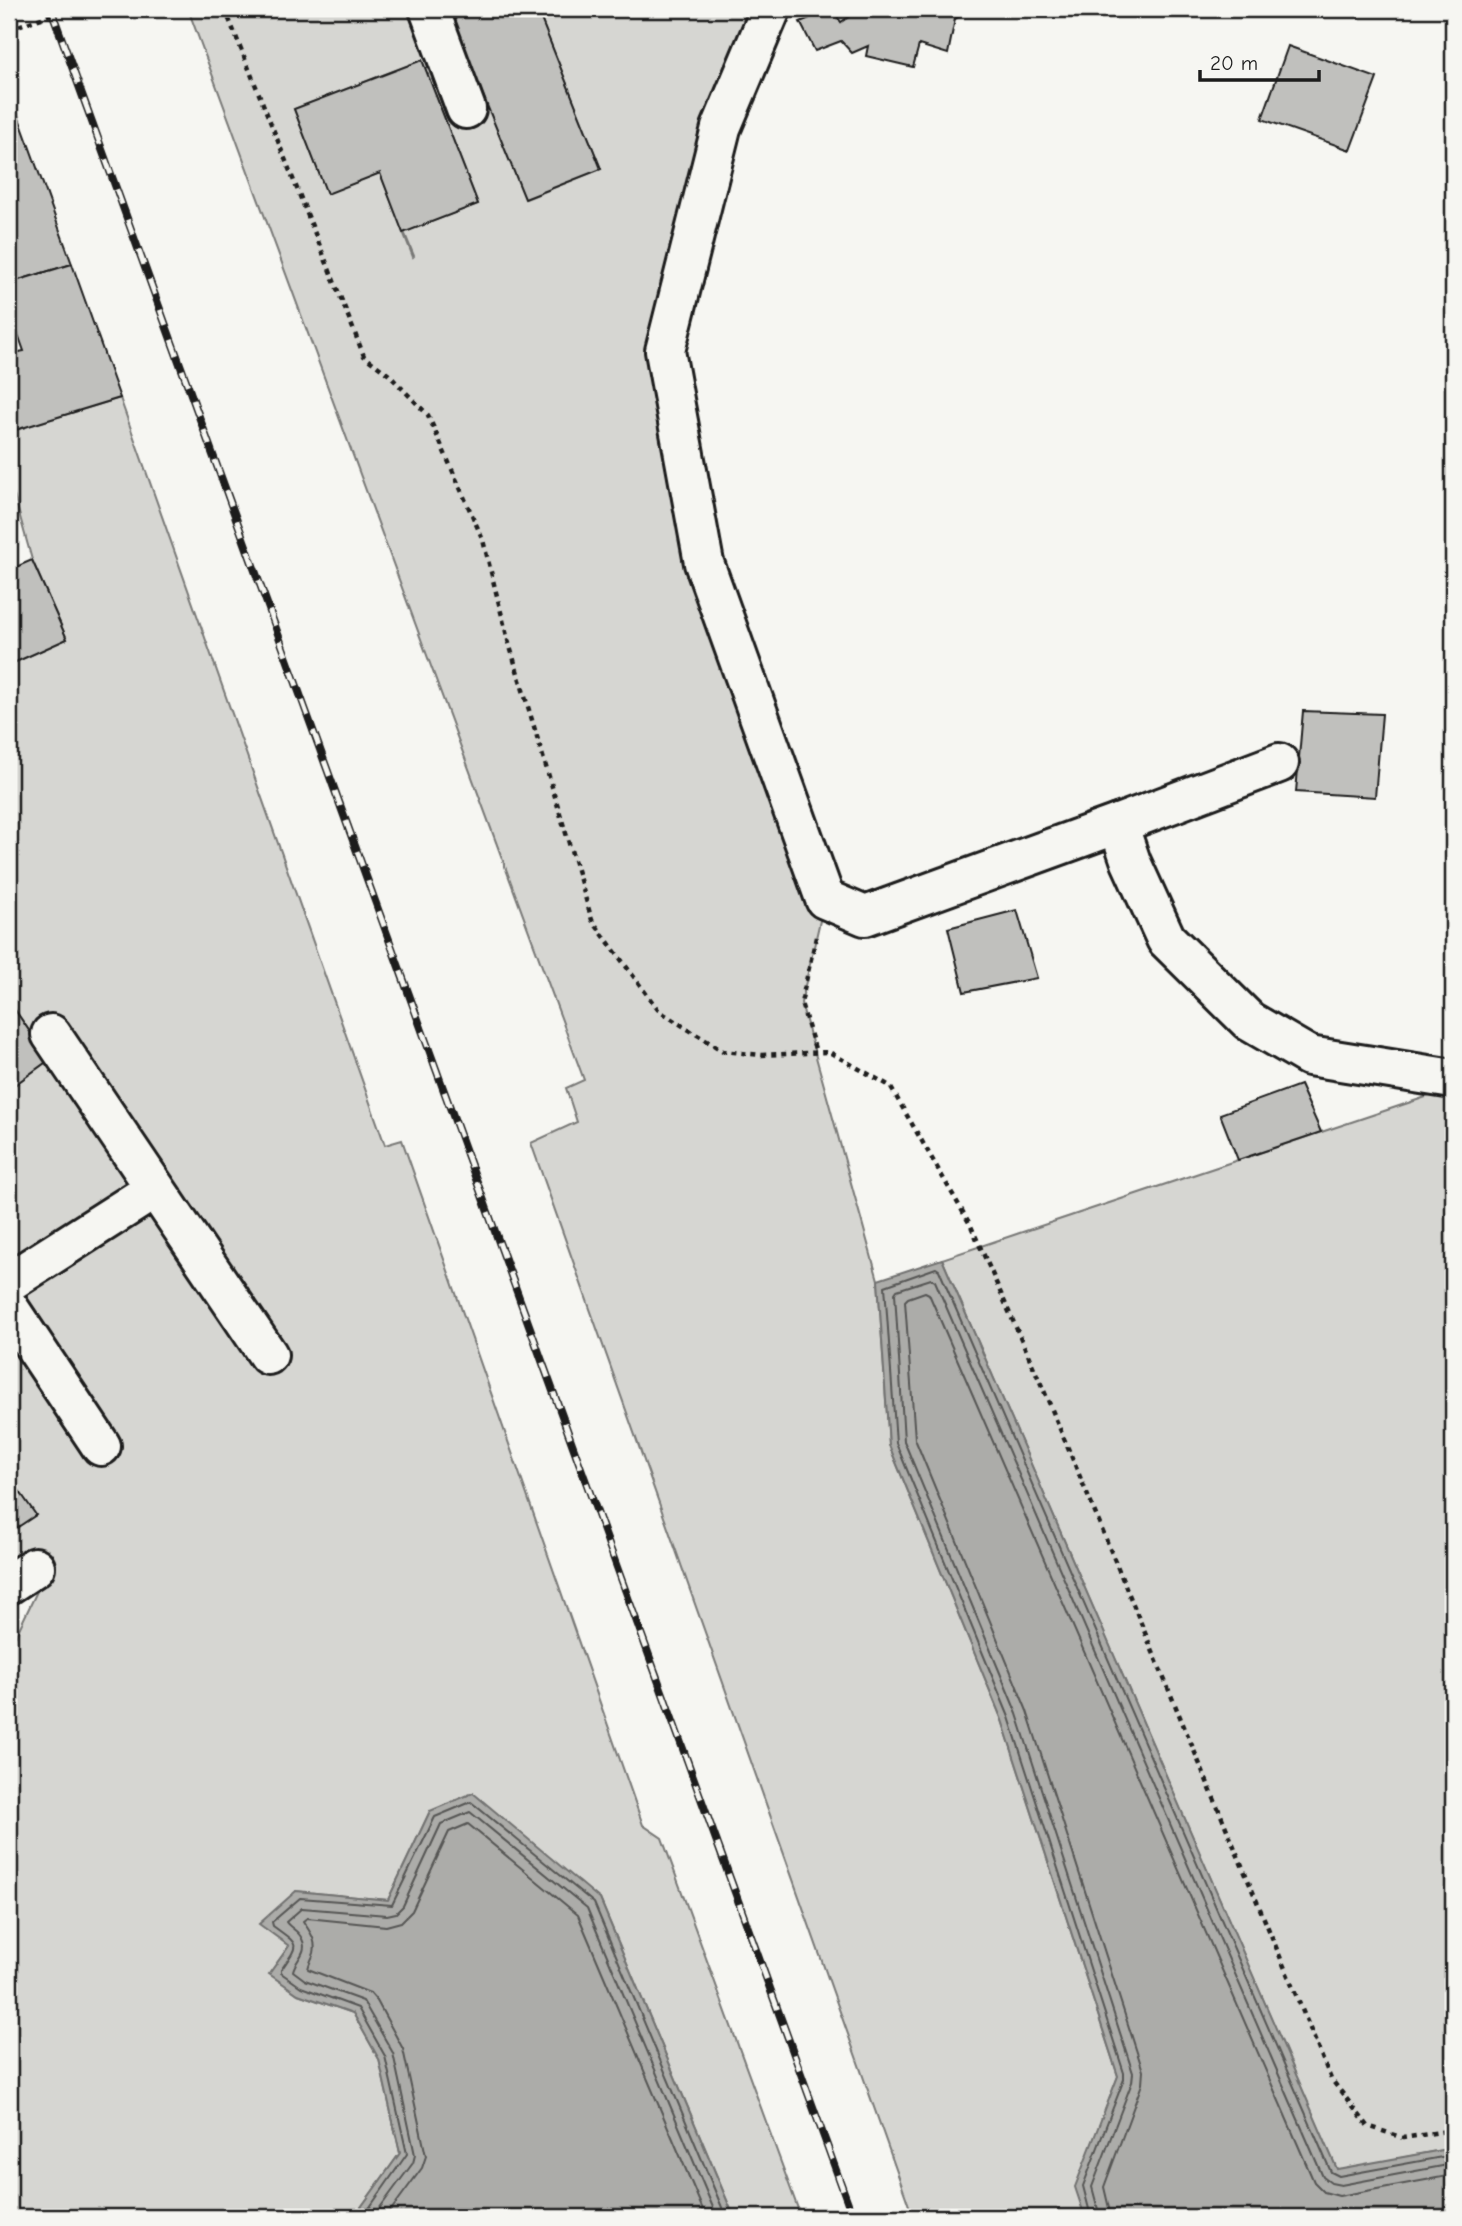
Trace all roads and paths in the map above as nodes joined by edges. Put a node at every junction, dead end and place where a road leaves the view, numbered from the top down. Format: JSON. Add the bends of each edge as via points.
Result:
{"nodes":[{"id":1,"x":68,"y":9,"type":"edge"},
{"id":2,"x":225,"y":9,"type":"edge"},
{"id":3,"x":429,"y":9,"type":"edge"},
{"id":4,"x":771,"y":9,"type":"edge"},
{"id":5,"x":9,"y":29,"type":"edge"},
{"id":6,"x":466,"y":109,"type":"dead end"},
{"id":7,"x":1279,"y":763,"type":"dead end"},
{"id":8,"x":1118,"y":824,"type":"junction"},
{"id":9,"x":825,"y":899,"type":"junction"},
{"id":10,"x":51,"y":1034,"type":"dead end"},
{"id":11,"x":816,"y":1052,"type":"junction"},
{"id":12,"x":1453,"y":1079,"type":"edge"},
{"id":13,"x":156,"y":1189,"type":"junction"},
{"id":14,"x":9,"y":1282,"type":"edge"},
{"id":15,"x":9,"y":1308,"type":"edge"},
{"id":16,"x":268,"y":1355,"type":"dead end"},
{"id":17,"x":102,"y":1446,"type":"dead end"},
{"id":18,"x":1453,"y":2130,"type":"edge"}],
"edges":[{"from":1,"to":5,"type":"path","bridge":true},
{"from":2,"to":11,"type":"path","via":[[364,356],[428,415],[483,540],[508,640],[592,920],[659,1011],[723,1051],[762,1055]]},
{"from":3,"to":6,"type":"street"},
{"from":4,"to":9,"type":"street","via":[[721,128],[665,351],[704,563]]},
{"from":7,"to":8,"type":"street"},
{"from":8,"to":9,"type":"street","via":[[865,916]]},
{"from":8,"to":12,"type":"street","via":[[1166,939],[1249,1021],[1309,1056]]},
{"from":9,"to":11,"type":"path","via":[[801,1003]]},
{"from":10,"to":13,"type":"street"},
{"from":11,"to":18,"type":"path","via":[[829,1052],[890,1086],[971,1226],[1051,1406],[1331,2079],[1368,2126],[1403,2138]]},
{"from":13,"to":14,"type":"street"},
{"from":13,"to":16,"type":"street"},
{"from":15,"to":17,"type":"street"}]}
